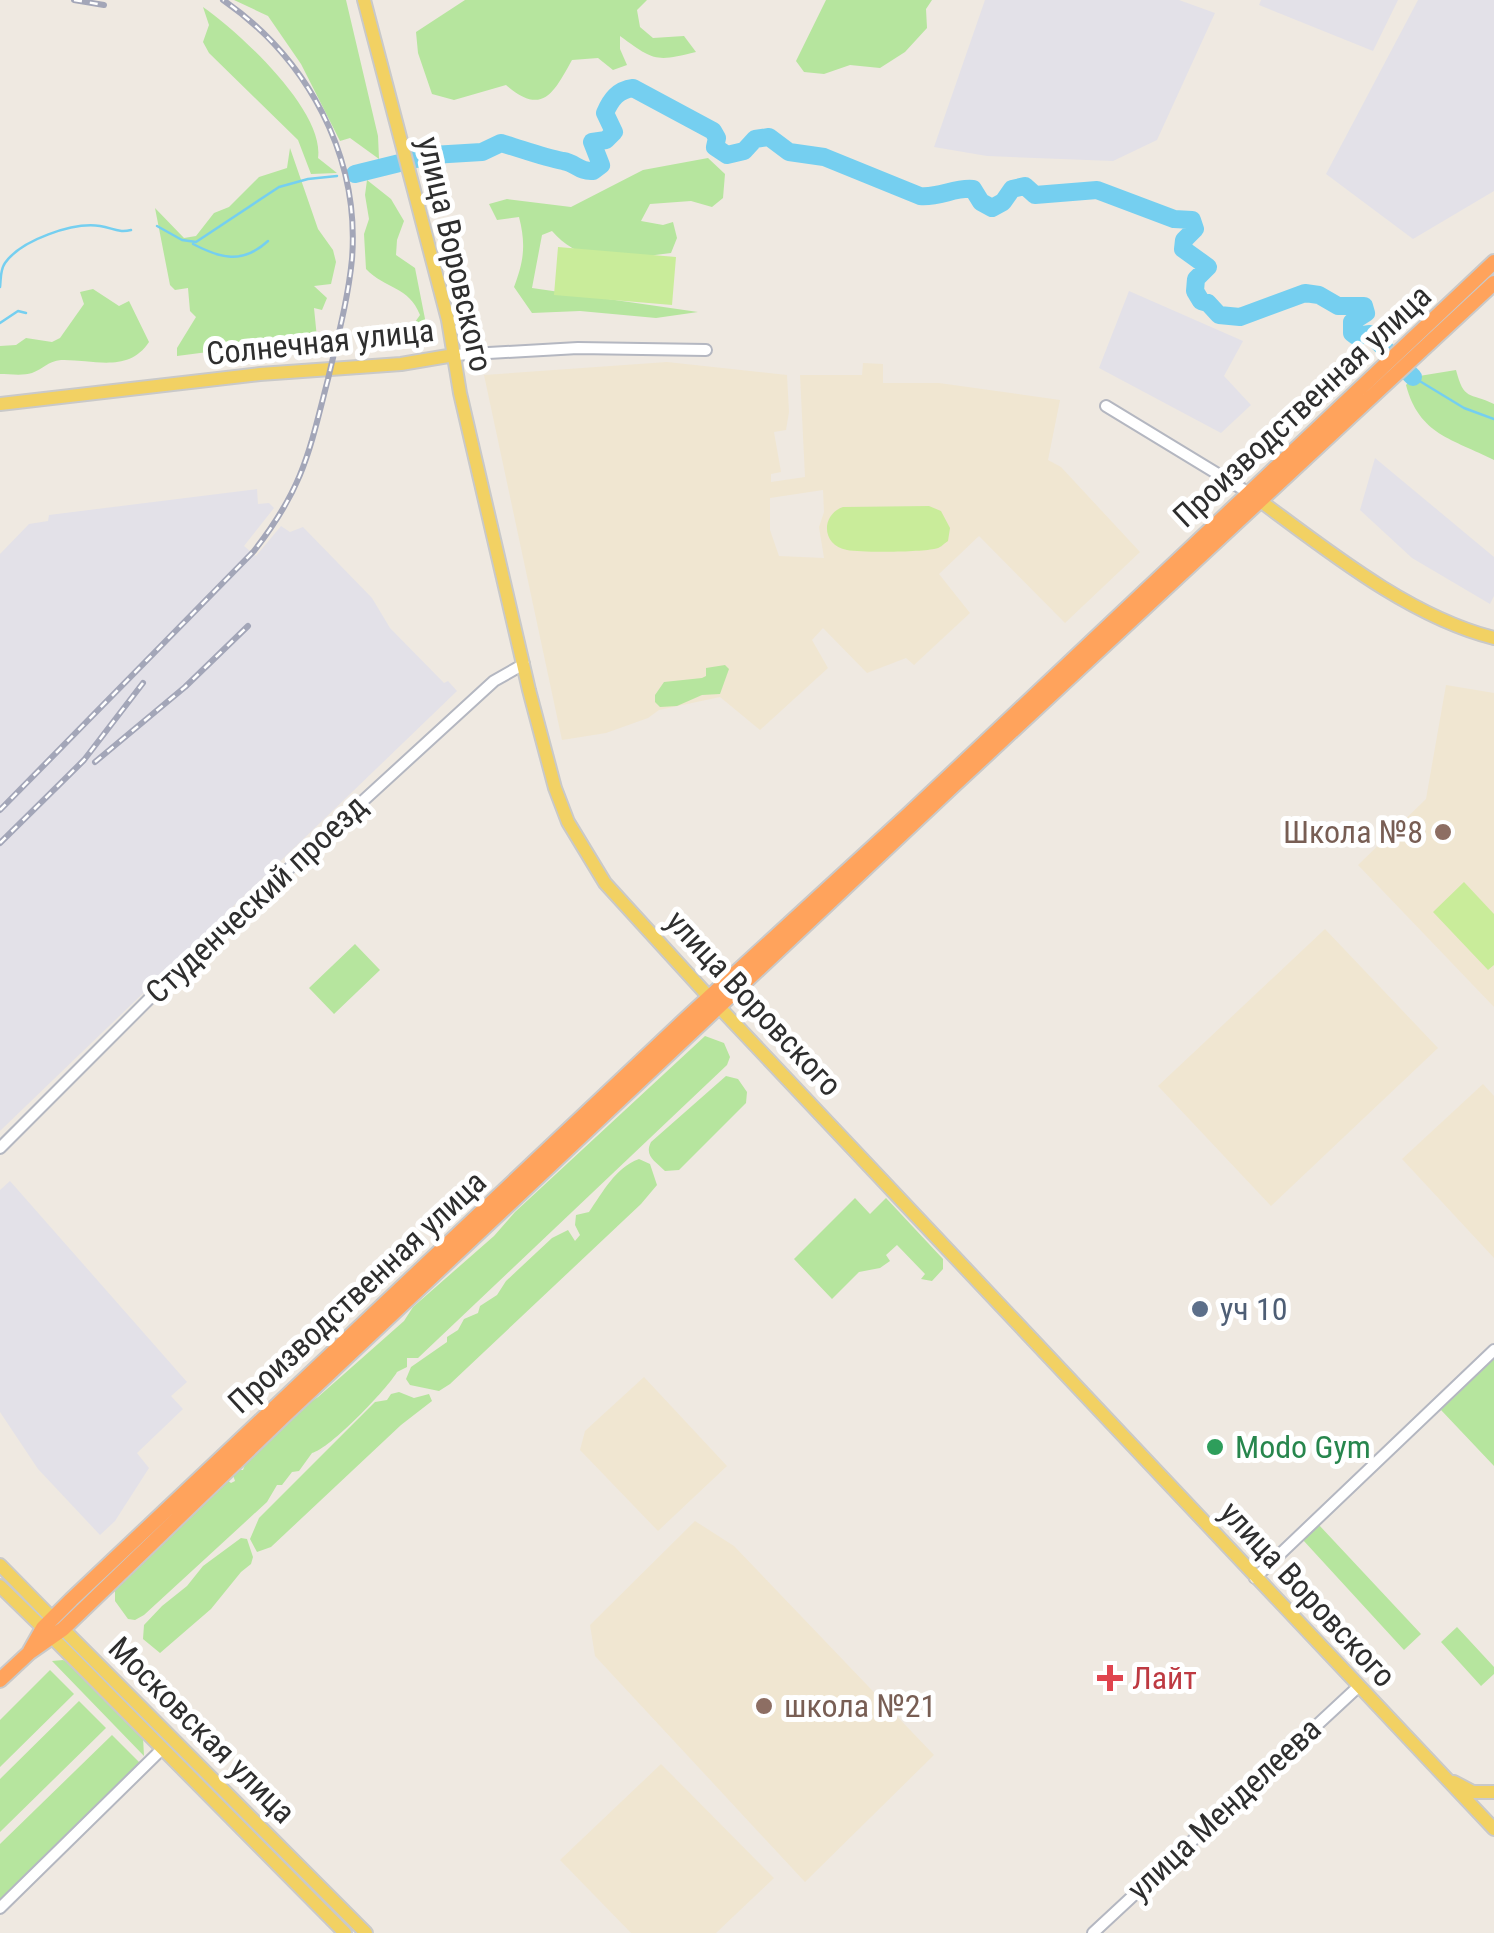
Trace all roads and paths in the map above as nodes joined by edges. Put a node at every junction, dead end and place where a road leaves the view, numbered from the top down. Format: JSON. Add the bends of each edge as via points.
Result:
{"nodes":[{"id":1,"x":364,"y":0,"type":"edge"},
{"id":2,"x":1494,"y":262,"type":"edge"},
{"id":3,"x":1494,"y":283,"type":"edge"},
{"id":4,"x":706,"y":350,"type":"dead end"},
{"id":5,"x":1408,"y":352,"type":"junction"},
{"id":6,"x":454,"y":355,"type":"junction"},
{"id":7,"x":0,"y":404,"type":"edge"},
{"id":8,"x":1106,"y":406,"type":"dead end"},
{"id":9,"x":1254,"y":496,"type":"junction"},
{"id":10,"x":1494,"y":638,"type":"edge"},
{"id":11,"x":524,"y":664,"type":"junction"},
{"id":12,"x":714,"y":1002,"type":"junction"},
{"id":13,"x":0,"y":1148,"type":"edge"},
{"id":14,"x":1494,"y":1350,"type":"edge"},
{"id":15,"x":0,"y":1565,"type":"edge"},
{"id":16,"x":1255,"y":1578,"type":"junction"},
{"id":17,"x":0,"y":1586,"type":"edge"},
{"id":18,"x":53,"y":1628,"type":"junction"},
{"id":19,"x":0,"y":1680,"type":"edge"},
{"id":20,"x":1358,"y":1687,"type":"junction"},
{"id":21,"x":168,"y":1744,"type":"junction"},
{"id":22,"x":1439,"y":1772,"type":"junction"},
{"id":23,"x":1494,"y":1792,"type":"edge"},
{"id":24,"x":1492,"y":1822,"type":"edge"},
{"id":25,"x":0,"y":1908,"type":"edge"},
{"id":26,"x":345,"y":1933,"type":"edge"},
{"id":27,"x":366,"y":1933,"type":"edge"},
{"id":28,"x":1092,"y":1933,"type":"edge"}],
"edges":[{"from":1,"to":6,"type":"main road","name":"улица Воровского"},
{"from":2,"to":5,"type":"highway","name":"Производственная улица"},
{"from":3,"to":5,"type":"highway","name":"Производственная улица"},
{"from":4,"to":6,"type":"street","name":"Солнечная улица"},
{"from":5,"to":9,"type":"highway","name":"Производственная улица"},
{"from":6,"to":7,"type":"main road","name":"Солнечная улица"},
{"from":6,"to":11,"type":"main road","name":"улица Воровского"},
{"from":8,"to":9,"type":"street"},
{"from":9,"to":10,"type":"main road","via":[[1359,572],[1462,630]]},
{"from":9,"to":12,"type":"highway","name":"Производственная улица"},
{"from":9,"to":12,"type":"highway","name":"Производственная улица","via":[[1166,588]]},
{"from":11,"to":12,"type":"main road","name":"улица Воровского","via":[[555,788],[587,856]]},
{"from":11,"to":13,"type":"street","name":"Студенческий проезд","via":[[494,681],[176,972]]},
{"from":12,"to":16,"type":"main road","name":"улица Воровского"},
{"from":12,"to":18,"type":"highway","name":"Производственная улица"},
{"from":14,"to":16,"type":"street"},
{"from":15,"to":18,"type":"main road","name":"Московская улица"},
{"from":16,"to":20,"type":"main road","name":"улица Воровского"},
{"from":17,"to":18,"type":"main road","name":"Московская улица"},
{"from":18,"to":19,"type":"highway","name":"Производственная улица"},
{"from":18,"to":21,"type":"main road","name":"Московская улица"},
{"from":20,"to":22,"type":"main road","name":"улица Воровского"},
{"from":20,"to":28,"type":"street","name":"улица Менделеева"},
{"from":21,"to":25,"type":"street"},
{"from":21,"to":26,"type":"main road","name":"Московская улица"},
{"from":21,"to":27,"type":"main road","name":"Московская улица"},
{"from":22,"to":23,"type":"main road","via":[[1466,1789]]},
{"from":22,"to":24,"type":"main road","name":"улица Воровского"}]}
